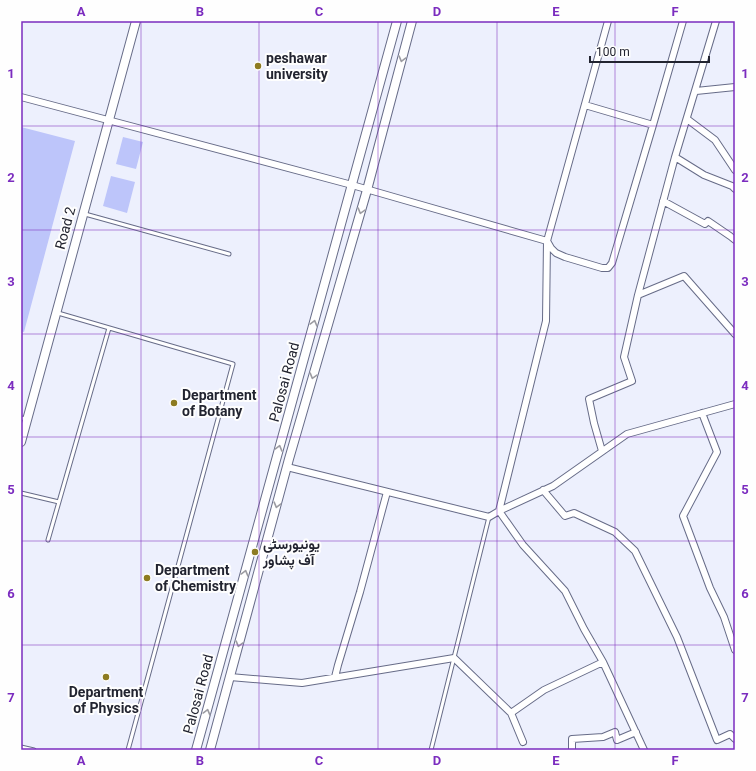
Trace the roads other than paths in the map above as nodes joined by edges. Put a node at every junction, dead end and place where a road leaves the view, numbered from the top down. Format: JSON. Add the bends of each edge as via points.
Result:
{"nodes":[{"id":1,"x":136,"y":21,"type":"edge"},
{"id":2,"x":397,"y":21,"type":"edge"},
{"id":3,"x":412,"y":21,"type":"edge"},
{"id":4,"x":608,"y":21,"type":"edge"},
{"id":5,"x":683,"y":21,"type":"edge"},
{"id":6,"x":716,"y":21,"type":"edge"},
{"id":7,"x":735,"y":87,"type":"edge"},
{"id":8,"x":696,"y":91,"type":"junction"},
{"id":9,"x":21,"y":97,"type":"edge"},
{"id":10,"x":585,"y":105,"type":"junction"},
{"id":11,"x":687,"y":119,"type":"junction"},
{"id":12,"x":109,"y":120,"type":"junction"},
{"id":13,"x":654,"y":125,"type":"junction"},
{"id":14,"x":675,"y":157,"type":"junction"},
{"id":15,"x":735,"y":170,"type":"edge"},
{"id":16,"x":352,"y":185,"type":"junction"},
{"id":17,"x":735,"y":189,"type":"edge"},
{"id":18,"x":367,"y":190,"type":"junction"},
{"id":19,"x":663,"y":201,"type":"junction"},
{"id":20,"x":83,"y":213,"type":"junction"},
{"id":21,"x":735,"y":240,"type":"edge"},
{"id":22,"x":546,"y":241,"type":"junction"},
{"id":23,"x":229,"y":254,"type":"dead end"},
{"id":24,"x":638,"y":295,"type":"junction"},
{"id":25,"x":56,"y":312,"type":"junction"},
{"id":26,"x":109,"y":328,"type":"junction"},
{"id":27,"x":735,"y":334,"type":"edge"},
{"id":28,"x":735,"y":404,"type":"edge"},
{"id":29,"x":702,"y":414,"type":"junction"},
{"id":30,"x":24,"y":418,"type":"edge"},
{"id":31,"x":21,"y":442,"type":"edge"},
{"id":32,"x":602,"y":451,"type":"junction"},
{"id":33,"x":275,"y":463,"type":"junction"},
{"id":34,"x":287,"y":467,"type":"junction"},
{"id":35,"x":543,"y":490,"type":"junction"},
{"id":36,"x":387,"y":492,"type":"junction"},
{"id":37,"x":21,"y":493,"type":"edge"},
{"id":38,"x":59,"y":502,"type":"junction"},
{"id":39,"x":499,"y":511,"type":"junction"},
{"id":40,"x":489,"y":517,"type":"junction"},
{"id":41,"x":48,"y":540,"type":"dead end"},
{"id":42,"x":230,"y":626,"type":"junction"},
{"id":43,"x":243,"y":630,"type":"junction"},
{"id":44,"x":735,"y":650,"type":"edge"},
{"id":45,"x":454,"y":658,"type":"junction"},
{"id":46,"x":603,"y":662,"type":"junction"},
{"id":47,"x":230,"y":677,"type":"junction"},
{"id":48,"x":335,"y":677,"type":"junction"},
{"id":49,"x":512,"y":713,"type":"junction"},
{"id":50,"x":636,"y":732,"type":"junction"},
{"id":51,"x":735,"y":739,"type":"edge"},
{"id":52,"x":523,"y":742,"type":"dead end"},
{"id":53,"x":21,"y":747,"type":"edge"},
{"id":54,"x":34,"y":750,"type":"edge"},
{"id":55,"x":128,"y":750,"type":"edge"},
{"id":56,"x":196,"y":750,"type":"edge"},
{"id":57,"x":210,"y":750,"type":"edge"},
{"id":58,"x":430,"y":750,"type":"edge"},
{"id":59,"x":572,"y":750,"type":"edge"},
{"id":60,"x":644,"y":750,"type":"edge"}],
"edges":[{"from":1,"to":12,"type":"street","name":"Road 2"},
{"from":2,"to":16,"type":"street","name":"Palosai Road"},
{"from":3,"to":18,"type":"street","one_way":true},
{"from":4,"to":10,"type":"street"},
{"from":5,"to":13,"type":"street"},
{"from":6,"to":8,"type":"street"},
{"from":7,"to":8,"type":"street"},
{"from":8,"to":11,"type":"street"},
{"from":9,"to":12,"type":"street"},
{"from":10,"to":13,"type":"street"},
{"from":10,"to":22,"type":"street"},
{"from":11,"to":14,"type":"street"},
{"from":11,"to":15,"type":"street","via":[[716,140]]},
{"from":12,"to":16,"type":"street"},
{"from":12,"to":20,"type":"street","name":"Road 2"},
{"from":13,"to":22,"type":"street","via":[[612,263],[608,268],[565,257],[556,253]]},
{"from":14,"to":17,"type":"street","via":[[704,175]]},
{"from":14,"to":19,"type":"street"},
{"from":16,"to":18,"type":"street"},
{"from":33,"to":16,"type":"street","name":"Palosai Road","one_way":true},
{"from":18,"to":22,"type":"street"},
{"from":18,"to":34,"type":"street","one_way":true},
{"from":19,"to":21,"type":"street","via":[[705,224],[708,221]]},
{"from":19,"to":24,"type":"street"},
{"from":20,"to":23,"type":"lane"},
{"from":20,"to":25,"type":"street","name":"Road 2"},
{"from":22,"to":39,"type":"street","via":[[546,321]]},
{"from":24,"to":27,"type":"street","via":[[684,276]]},
{"from":24,"to":32,"type":"street","via":[[624,357],[632,381],[589,399]]},
{"from":25,"to":26,"type":"lane"},
{"from":25,"to":30,"type":"street","name":"Road 2"},
{"from":26,"to":38,"type":"lane"},
{"from":26,"to":55,"type":"lane","via":[[233,364]]},
{"from":28,"to":29,"type":"street"},
{"from":29,"to":32,"type":"street","via":[[627,434]]},
{"from":29,"to":44,"type":"street","via":[[717,452],[683,516]]},
{"from":30,"to":31,"type":"street","name":"Road 2"},
{"from":32,"to":35,"type":"street","via":[[553,486]]},
{"from":33,"to":34,"type":"street"},
{"from":42,"to":33,"type":"street","name":"Palosai Road","one_way":true},
{"from":34,"to":36,"type":"street"},
{"from":34,"to":43,"type":"street","one_way":true},
{"from":35,"to":39,"type":"street"},
{"from":35,"to":51,"type":"street","via":[[565,516],[574,513],[614,532],[634,551],[677,637],[717,740],[730,734]]},
{"from":36,"to":40,"type":"street"},
{"from":36,"to":48,"type":"street"},
{"from":37,"to":38,"type":"lane"},
{"from":38,"to":41,"type":"lane"},
{"from":39,"to":40,"type":"street"},
{"from":39,"to":46,"type":"street","via":[[523,545],[565,591]]},
{"from":40,"to":45,"type":"lane"},
{"from":42,"to":43,"type":"street"},
{"from":56,"to":42,"type":"street","name":"Palosai Road","one_way":true},
{"from":43,"to":47,"type":"street","one_way":true},
{"from":45,"to":48,"type":"street"},
{"from":45,"to":49,"type":"street"},
{"from":45,"to":58,"type":"lane"},
{"from":46,"to":49,"type":"street","via":[[544,690]]},
{"from":46,"to":50,"type":"street"},
{"from":47,"to":48,"type":"street","via":[[302,683]]},
{"from":47,"to":57,"type":"street"},
{"from":49,"to":52,"type":"street"},
{"from":50,"to":59,"type":"street","via":[[617,740],[614,732],[603,737],[572,739]]},
{"from":50,"to":60,"type":"street"},
{"from":53,"to":54,"type":"lane"}]}
